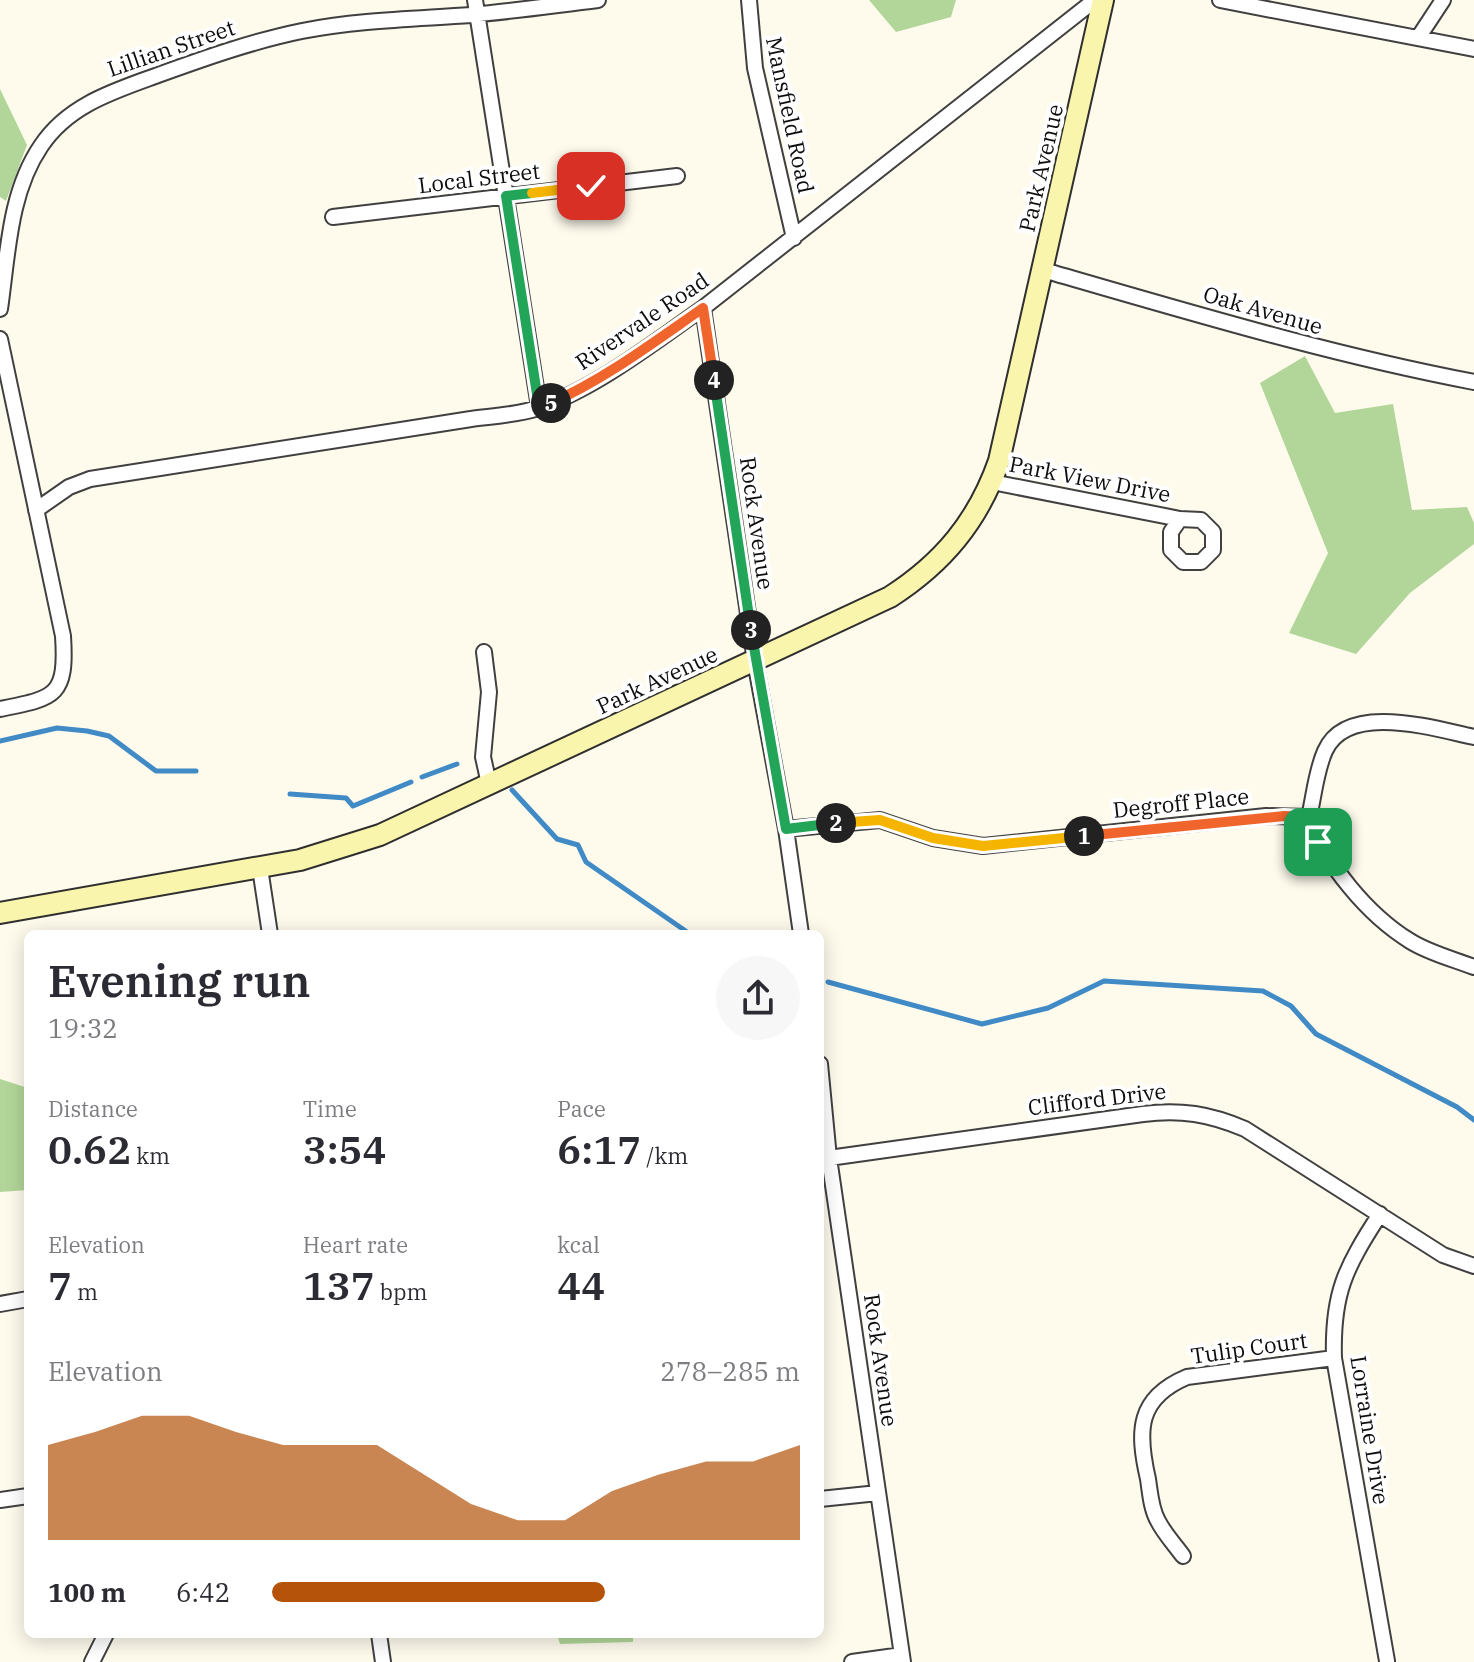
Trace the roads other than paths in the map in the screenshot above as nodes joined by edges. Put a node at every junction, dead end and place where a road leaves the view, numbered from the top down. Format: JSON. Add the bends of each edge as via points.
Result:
{"nodes":[{"id":1,"x":598,"y":0,"type":"edge"},
{"id":2,"x":749,"y":0,"type":"edge"},
{"id":3,"x":1095,"y":0,"type":"edge"},
{"id":4,"x":1103,"y":0,"type":"edge"},
{"id":5,"x":1220,"y":0,"type":"edge"},
{"id":6,"x":1443,"y":0,"type":"edge"},
{"id":7,"x":476,"y":7,"type":"edge"},
{"id":8,"x":1418,"y":38,"type":"junction"},
{"id":9,"x":1474,"y":49,"type":"edge"},
{"id":10,"x":677,"y":176,"type":"dead end"},
{"id":11,"x":506,"y":196,"type":"junction"},
{"id":12,"x":333,"y":217,"type":"dead end"},
{"id":13,"x":794,"y":238,"type":"junction"},
{"id":14,"x":1043,"y":270,"type":"junction"},
{"id":15,"x":703,"y":308,"type":"junction"},
{"id":16,"x":0,"y":309,"type":"edge"},
{"id":17,"x":0,"y":339,"type":"edge"},
{"id":18,"x":1474,"y":382,"type":"edge"},
{"id":19,"x":539,"y":407,"type":"junction"},
{"id":20,"x":992,"y":482,"type":"junction"},
{"id":21,"x":36,"y":510,"type":"junction"},
{"id":22,"x":1180,"y":519,"type":"dead end"},
{"id":23,"x":484,"y":652,"type":"dead end"},
{"id":24,"x":755,"y":661,"type":"junction"},
{"id":25,"x":0,"y":709,"type":"edge"},
{"id":26,"x":1474,"y":737,"type":"edge"},
{"id":27,"x":489,"y":784,"type":"junction"},
{"id":28,"x":1309,"y":817,"type":"junction"},
{"id":29,"x":786,"y":829,"type":"junction"},
{"id":30,"x":260,"y":868,"type":"junction"},
{"id":31,"x":0,"y":913,"type":"edge"},
{"id":32,"x":269,"y":930,"type":"edge"},
{"id":33,"x":800,"y":930,"type":"edge"},
{"id":34,"x":1474,"y":967,"type":"edge"},
{"id":35,"x":824,"y":1109,"type":"edge"},
{"id":36,"x":829,"y":1158,"type":"junction"},
{"id":37,"x":1380,"y":1214,"type":"junction"},
{"id":38,"x":1474,"y":1266,"type":"edge"},
{"id":39,"x":24,"y":1300,"type":"edge"},
{"id":40,"x":0,"y":1304,"type":"edge"},
{"id":41,"x":1334,"y":1358,"type":"junction"},
{"id":42,"x":878,"y":1493,"type":"junction"},
{"id":43,"x":24,"y":1497,"type":"edge"},
{"id":44,"x":824,"y":1499,"type":"edge"},
{"id":45,"x":0,"y":1500,"type":"edge"},
{"id":46,"x":1183,"y":1556,"type":"dead end"},
{"id":47,"x":104,"y":1638,"type":"edge"},
{"id":48,"x":380,"y":1638,"type":"edge"},
{"id":49,"x":902,"y":1659,"type":"edge"},
{"id":50,"x":1387,"y":1661,"type":"edge"},
{"id":51,"x":92,"y":1662,"type":"edge"},
{"id":52,"x":383,"y":1662,"type":"edge"},
{"id":53,"x":852,"y":1662,"type":"edge"}],
"edges":[{"from":1,"to":7,"type":"street","name":"Lillian Street"},
{"from":2,"to":13,"type":"street","name":"Mansfield Road","via":[[755,68]]},
{"from":3,"to":13,"type":"street","name":"Rivervale Road"},
{"from":4,"to":14,"type":"street","name":"Park Avenue"},
{"from":5,"to":8,"type":"street"},
{"from":6,"to":8,"type":"street"},
{"from":7,"to":11,"type":"street"},
{"from":7,"to":16,"type":"street","name":"Lillian Street","via":[[275,38],[215,54],[81,107],[42,144],[28,166],[19,189]]},
{"from":8,"to":9,"type":"street"},
{"from":10,"to":11,"type":"street","name":"Local Street"},
{"from":11,"to":12,"type":"street","name":"Local Street"},
{"from":11,"to":19,"type":"street"},
{"from":13,"to":15,"type":"street","name":"Rivervale Road"},
{"from":14,"to":18,"type":"street","name":"Oak Avenue","via":[[1289,341]]},
{"from":14,"to":20,"type":"street","name":"Park Avenue"},
{"from":15,"to":19,"type":"street","name":"Rivervale Road","via":[[574,392]]},
{"from":15,"to":24,"type":"street","name":"Rock Avenue"},
{"from":17,"to":21,"type":"street"},
{"from":19,"to":21,"type":"street","name":"Rivervale Road","via":[[90,479]]},
{"from":20,"to":22,"type":"street","name":"Park View Drive"},
{"from":20,"to":24,"type":"street","name":"Park Avenue","via":[[960,537],[917,580]]},
{"from":21,"to":25,"type":"street","via":[[63,636],[63,679],[48,697]]},
{"from":23,"to":27,"type":"street","via":[[489,692],[483,757]]},
{"from":24,"to":27,"type":"street","name":"Park Avenue"},
{"from":24,"to":29,"type":"street","name":"Rock Avenue"},
{"from":26,"to":28,"type":"street","via":[[1403,722],[1345,731],[1325,751]]},
{"from":27,"to":30,"type":"street","name":"Park Avenue","via":[[380,835]]},
{"from":28,"to":29,"type":"street","name":"Degroff Place","via":[[1266,816],[983,846],[933,838],[880,820]]},
{"from":28,"to":34,"type":"street","via":[[1318,842],[1382,922],[1413,943]]},
{"from":29,"to":33,"type":"street","name":"Rock Avenue"},
{"from":30,"to":31,"type":"street","name":"Park Avenue"},
{"from":30,"to":32,"type":"street"},
{"from":35,"to":36,"type":"street","name":"Rock Avenue"},
{"from":36,"to":37,"type":"street","name":"Clifford Drive","via":[[1143,1114],[1195,1112],[1245,1129]]},
{"from":36,"to":42,"type":"street","name":"Rock Avenue"},
{"from":37,"to":38,"type":"street","name":"Clifford Drive","via":[[1443,1255]]},
{"from":37,"to":41,"type":"street","name":"Lorraine Drive","via":[[1344,1276],[1333,1325]]},
{"from":39,"to":40,"type":"street"},
{"from":41,"to":46,"type":"street","name":"Tulip Court","via":[[1187,1377],[1159,1394],[1143,1419],[1141,1450],[1156,1519]]},
{"from":41,"to":50,"type":"street","name":"Lorraine Drive"},
{"from":42,"to":44,"type":"street"},
{"from":42,"to":49,"type":"street","name":"Rock Avenue"},
{"from":43,"to":45,"type":"street"},
{"from":47,"to":51,"type":"street"},
{"from":48,"to":52,"type":"street"},
{"from":49,"to":53,"type":"street"}]}
